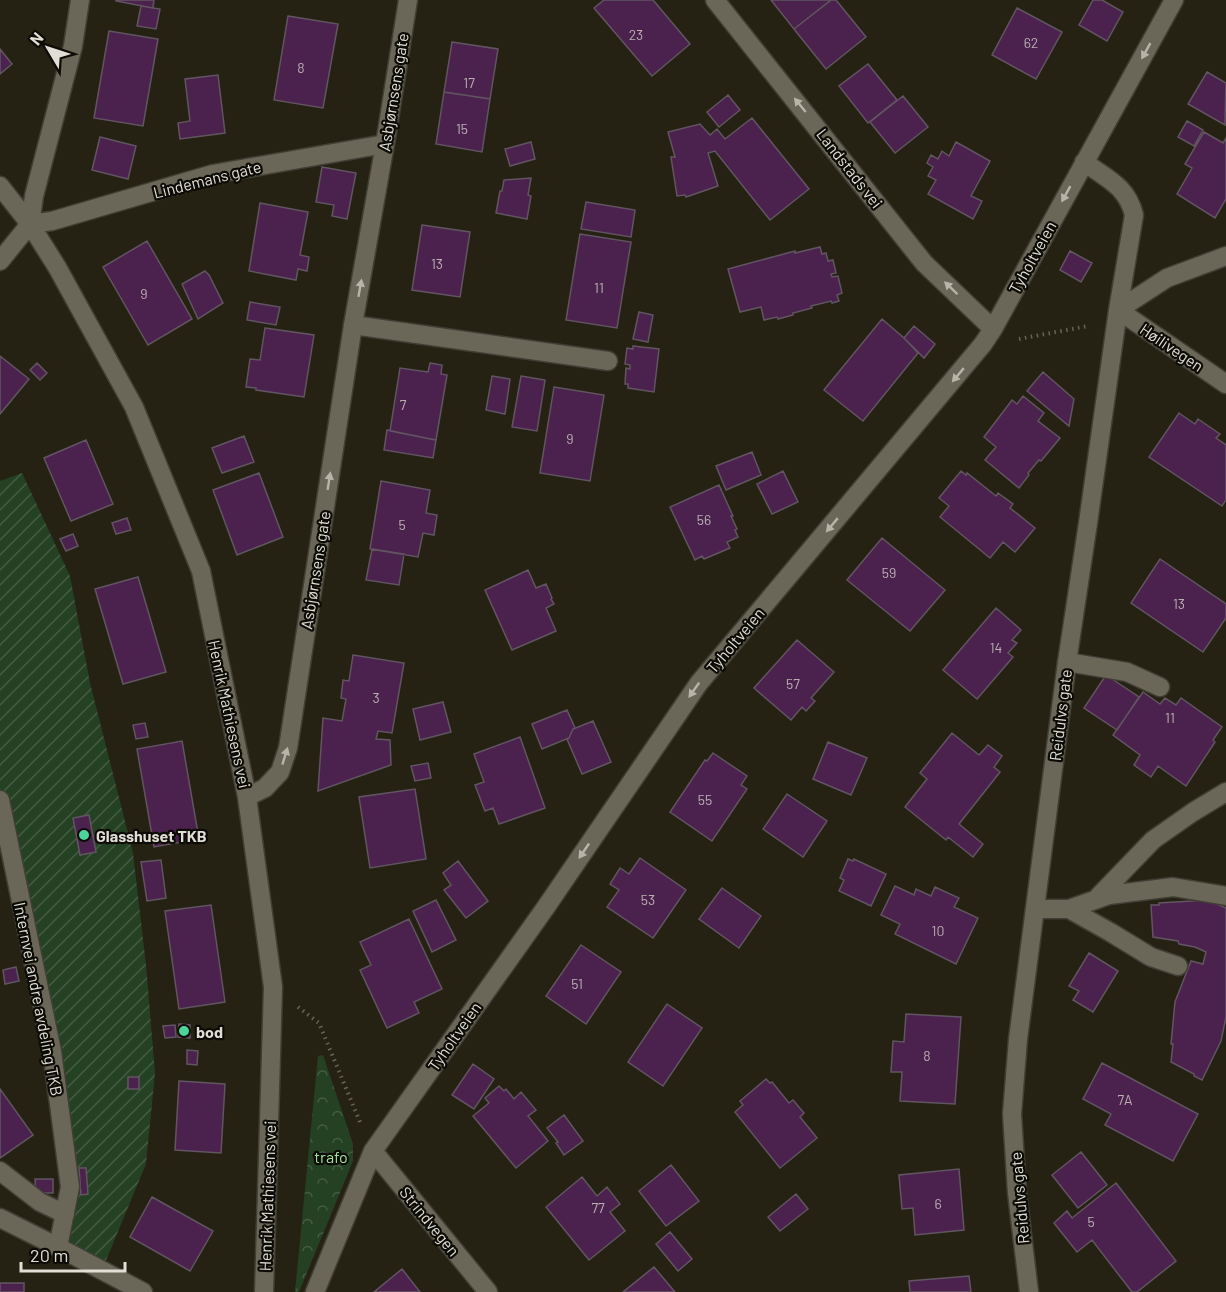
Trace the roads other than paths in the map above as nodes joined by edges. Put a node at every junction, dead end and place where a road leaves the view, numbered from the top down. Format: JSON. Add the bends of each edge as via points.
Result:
{"nodes":[{"id":1,"x":80,"y":0,"type":"edge"},
{"id":2,"x":408,"y":0,"type":"edge"},
{"id":3,"x":715,"y":0,"type":"edge"},
{"id":4,"x":1174,"y":0,"type":"edge"},
{"id":5,"x":385,"y":144,"type":"junction"},
{"id":6,"x":1084,"y":162,"type":"junction"},
{"id":7,"x":0,"y":186,"type":"edge"},
{"id":8,"x":30,"y":224,"type":"junction"},
{"id":9,"x":1226,"y":256,"type":"edge"},
{"id":10,"x":0,"y":261,"type":"edge"},
{"id":11,"x":1118,"y":310,"type":"junction"},
{"id":12,"x":353,"y":325,"type":"junction"},
{"id":13,"x":993,"y":329,"type":"junction"},
{"id":14,"x":608,"y":361,"type":"dead end"},
{"id":15,"x":1226,"y":384,"type":"edge"},
{"id":16,"x":1067,"y":662,"type":"junction"},
{"id":17,"x":1160,"y":687,"type":"dead end"},
{"id":18,"x":1226,"y":792,"type":"edge"},
{"id":19,"x":248,"y":797,"type":"junction"},
{"id":20,"x":0,"y":800,"type":"edge"},
{"id":21,"x":2,"y":823,"type":"edge"},
{"id":22,"x":1226,"y":896,"type":"edge"},
{"id":23,"x":1095,"y":900,"type":"junction"},
{"id":24,"x":1035,"y":909,"type":"junction"},
{"id":25,"x":1069,"y":909,"type":"junction"},
{"id":26,"x":1178,"y":966,"type":"dead end"},
{"id":27,"x":373,"y":1151,"type":"junction"},
{"id":28,"x":0,"y":1172,"type":"edge"},
{"id":29,"x":65,"y":1214,"type":"junction"},
{"id":30,"x":0,"y":1218,"type":"edge"},
{"id":31,"x":58,"y":1247,"type":"junction"},
{"id":32,"x":143,"y":1292,"type":"edge"},
{"id":33,"x":264,"y":1292,"type":"edge"},
{"id":34,"x":315,"y":1292,"type":"edge"},
{"id":35,"x":488,"y":1292,"type":"edge"},
{"id":36,"x":1029,"y":1292,"type":"edge"}],
"edges":[{"from":1,"to":8,"type":"street","via":[[73,46]]},
{"from":2,"to":5,"type":"street","name":"Asbjørnsens gate"},
{"from":13,"to":3,"type":"street","name":"Landstads vei","one_way":true,"via":[[924,262]]},
{"from":4,"to":6,"type":"street","name":"Tyholtveien","one_way":true},
{"from":5,"to":8,"type":"street","name":"Lindemans gate","via":[[213,174]]},
{"from":12,"to":5,"type":"street","name":"Asbjørnsens gate","one_way":true},
{"from":6,"to":11,"type":"street","name":"Reidulvs gate","via":[[1121,188],[1134,215]]},
{"from":6,"to":13,"type":"street","name":"Tyholtveien","one_way":true},
{"from":7,"to":8,"type":"street","name":"Henrik Mathiesens vei"},
{"from":8,"to":10,"type":"street"},
{"from":8,"to":19,"type":"street","name":"Henrik Mathiesens vei","via":[[134,407],[201,571]]},
{"from":9,"to":11,"type":"street","via":[[1167,278]]},
{"from":11,"to":15,"type":"street","name":"Høilivegen"},
{"from":11,"to":16,"type":"street","name":"Reidulvs gate"},
{"from":12,"to":14,"type":"street"},
{"from":19,"to":12,"type":"street","name":"Asbjørnsens gate","one_way":true,"via":[[265,788],[280,772],[288,748]]},
{"from":13,"to":27,"type":"street","name":"Tyholtveien","one_way":true,"via":[[699,682]]},
{"from":16,"to":17,"type":"street","via":[[1127,672]]},
{"from":16,"to":24,"type":"street","name":"Reidulvs gate"},
{"from":18,"to":23,"type":"street","via":[[1153,840]]},
{"from":19,"to":33,"type":"street","name":"Henrik Mathiesens vei","via":[[273,987]]},
{"from":20,"to":21,"type":"street","name":"Internvei andre avdeling TKB"},
{"from":21,"to":29,"type":"street","name":"Internvei andre avdeling TKB","via":[[52,1051],[70,1187]]},
{"from":22,"to":23,"type":"street","via":[[1173,887]]},
{"from":23,"to":25,"type":"street"},
{"from":24,"to":25,"type":"street"},
{"from":24,"to":36,"type":"street","name":"Reidulvs gate","via":[[1012,1114]]},
{"from":25,"to":26,"type":"street","via":[[1151,957]]},
{"from":27,"to":34,"type":"street","name":"Tyholtveien"},
{"from":27,"to":35,"type":"street","name":"Strindvegen"},
{"from":28,"to":29,"type":"street","via":[[40,1202]]},
{"from":29,"to":31,"type":"street","name":"Internvei andre avdeling TKB"},
{"from":30,"to":31,"type":"street"},
{"from":31,"to":32,"type":"street"}]}
